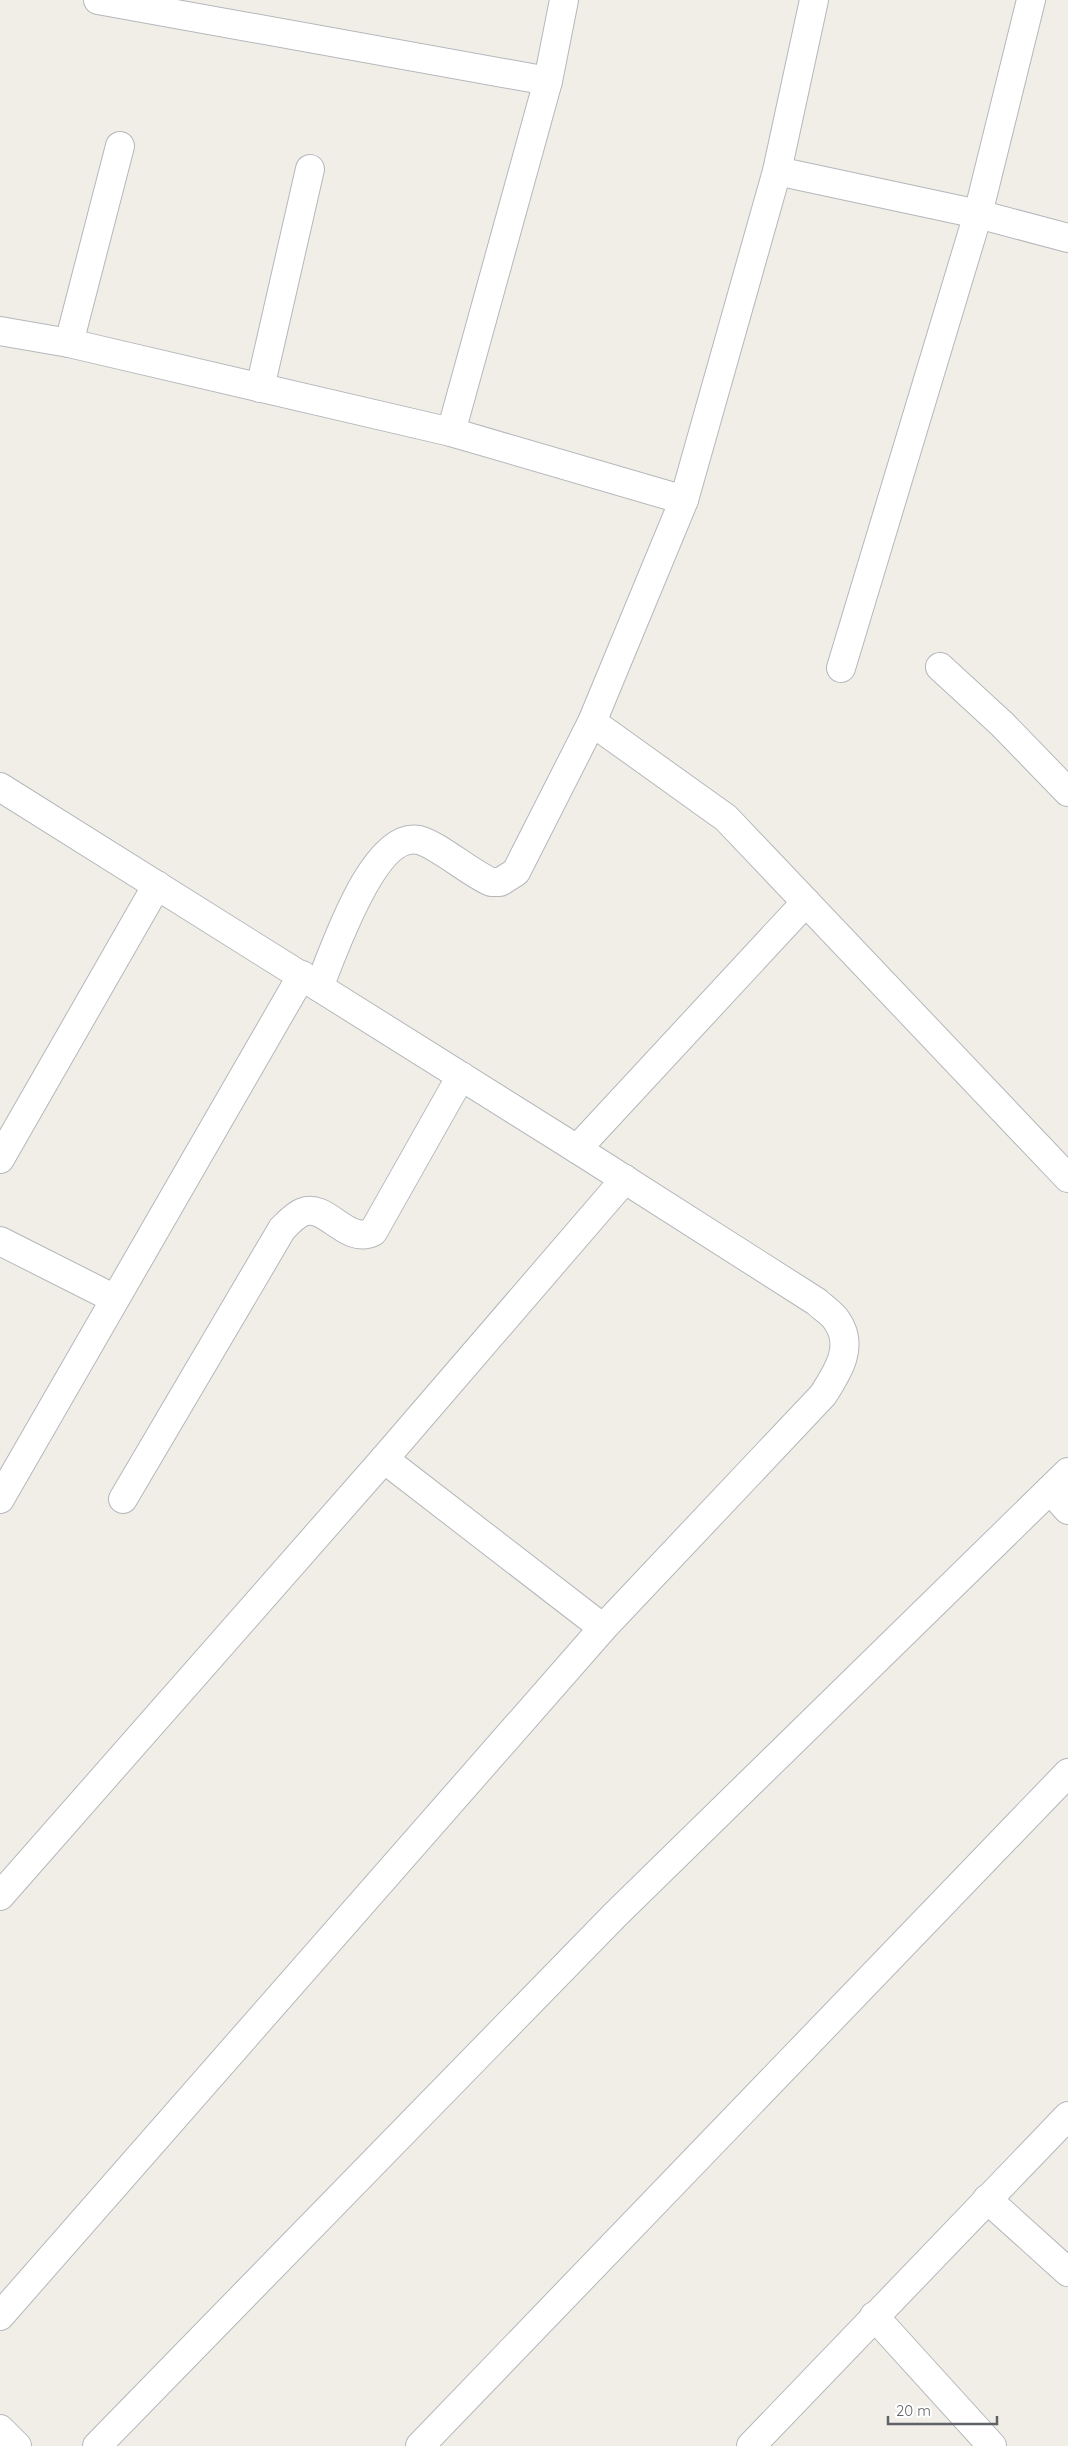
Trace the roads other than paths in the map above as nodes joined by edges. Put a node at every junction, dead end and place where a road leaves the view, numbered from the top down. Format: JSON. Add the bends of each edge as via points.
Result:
{"nodes":[{"id":1,"x":98,"y":0,"type":"edge"},
{"id":2,"x":564,"y":0,"type":"edge"},
{"id":3,"x":814,"y":0,"type":"edge"},
{"id":4,"x":1031,"y":0,"type":"edge"},
{"id":5,"x":548,"y":80,"type":"junction"},
{"id":6,"x":120,"y":146,"type":"dead end"},
{"id":7,"x":310,"y":169,"type":"dead end"},
{"id":8,"x":777,"y":171,"type":"junction"},
{"id":9,"x":978,"y":214,"type":"junction"},
{"id":10,"x":1068,"y":238,"type":"edge"},
{"id":11,"x":0,"y":331,"type":"edge"},
{"id":12,"x":69,"y":343,"type":"junction"},
{"id":13,"x":260,"y":388,"type":"junction"},
{"id":14,"x":451,"y":432,"type":"junction"},
{"id":15,"x":684,"y":500,"type":"junction"},
{"id":16,"x":940,"y":667,"type":"dead end"},
{"id":17,"x":840,"y":668,"type":"dead end"},
{"id":18,"x":592,"y":722,"type":"junction"},
{"id":19,"x":0,"y":787,"type":"edge"},
{"id":20,"x":1068,"y":792,"type":"edge"},
{"id":21,"x":157,"y":885,"type":"junction"},
{"id":22,"x":806,"y":902,"type":"junction"},
{"id":23,"x":310,"y":981,"type":"junction"},
{"id":24,"x":461,"y":1076,"type":"junction"},
{"id":25,"x":578,"y":1149,"type":"junction"},
{"id":26,"x":0,"y":1159,"type":"edge"},
{"id":27,"x":1068,"y":1178,"type":"edge"},
{"id":28,"x":626,"y":1179,"type":"junction"},
{"id":29,"x":0,"y":1240,"type":"edge"},
{"id":30,"x":115,"y":1300,"type":"junction"},
{"id":31,"x":384,"y":1459,"type":"junction"},
{"id":32,"x":1059,"y":1481,"type":"edge"},
{"id":33,"x":0,"y":1499,"type":"edge"},
{"id":34,"x":123,"y":1499,"type":"dead end"},
{"id":35,"x":1068,"y":1510,"type":"edge"},
{"id":36,"x":603,"y":1628,"type":"junction"},
{"id":37,"x":1068,"y":1773,"type":"edge"},
{"id":38,"x":0,"y":1896,"type":"edge"},
{"id":39,"x":1068,"y":2116,"type":"edge"},
{"id":40,"x":987,"y":2200,"type":"junction"},
{"id":41,"x":1068,"y":2272,"type":"edge"},
{"id":42,"x":0,"y":2316,"type":"edge"},
{"id":43,"x":874,"y":2316,"type":"junction"},
{"id":44,"x":0,"y":2429,"type":"edge"},
{"id":45,"x":17,"y":2446,"type":"edge"},
{"id":46,"x":97,"y":2446,"type":"edge"},
{"id":47,"x":420,"y":2446,"type":"edge"},
{"id":48,"x":751,"y":2446,"type":"edge"},
{"id":49,"x":992,"y":2446,"type":"edge"}],
"edges":[{"from":1,"to":5,"type":"street"},
{"from":2,"to":5,"type":"street"},
{"from":3,"to":8,"type":"street"},
{"from":4,"to":9,"type":"street"},
{"from":5,"to":14,"type":"street"},
{"from":6,"to":12,"type":"street"},
{"from":7,"to":13,"type":"street"},
{"from":8,"to":9,"type":"street"},
{"from":8,"to":15,"type":"street"},
{"from":9,"to":10,"type":"street"},
{"from":9,"to":17,"type":"street"},
{"from":11,"to":12,"type":"street"},
{"from":12,"to":13,"type":"street"},
{"from":13,"to":14,"type":"street"},
{"from":14,"to":15,"type":"street"},
{"from":15,"to":18,"type":"street"},
{"from":16,"to":20,"type":"street","via":[[1002,724]]},
{"from":18,"to":22,"type":"street","via":[[726,818]]},
{"from":18,"to":23,"type":"street","via":[[516,872],[500,882],[491,882],[418,840],[399,842],[387,852],[362,888]]},
{"from":19,"to":21,"type":"street"},
{"from":21,"to":23,"type":"street"},
{"from":21,"to":26,"type":"street"},
{"from":22,"to":25,"type":"street"},
{"from":22,"to":27,"type":"street"},
{"from":23,"to":24,"type":"street"},
{"from":23,"to":30,"type":"street"},
{"from":24,"to":25,"type":"street"},
{"from":24,"to":34,"type":"street","via":[[373,1232],[366,1236],[355,1235],[310,1210],[302,1212],[282,1229]]},
{"from":25,"to":28,"type":"street"},
{"from":28,"to":31,"type":"street"},
{"from":28,"to":36,"type":"street","via":[[817,1302],[837,1321],[845,1353],[823,1395]]},
{"from":29,"to":30,"type":"street"},
{"from":30,"to":33,"type":"street"},
{"from":31,"to":36,"type":"street"},
{"from":31,"to":38,"type":"street"},
{"from":32,"to":35,"type":"street"},
{"from":32,"to":46,"type":"street","via":[[615,1915]]},
{"from":36,"to":42,"type":"street"},
{"from":37,"to":47,"type":"street"},
{"from":39,"to":40,"type":"street"},
{"from":40,"to":41,"type":"street"},
{"from":40,"to":43,"type":"street"},
{"from":43,"to":48,"type":"street"},
{"from":43,"to":49,"type":"street"},
{"from":44,"to":45,"type":"street"}]}
